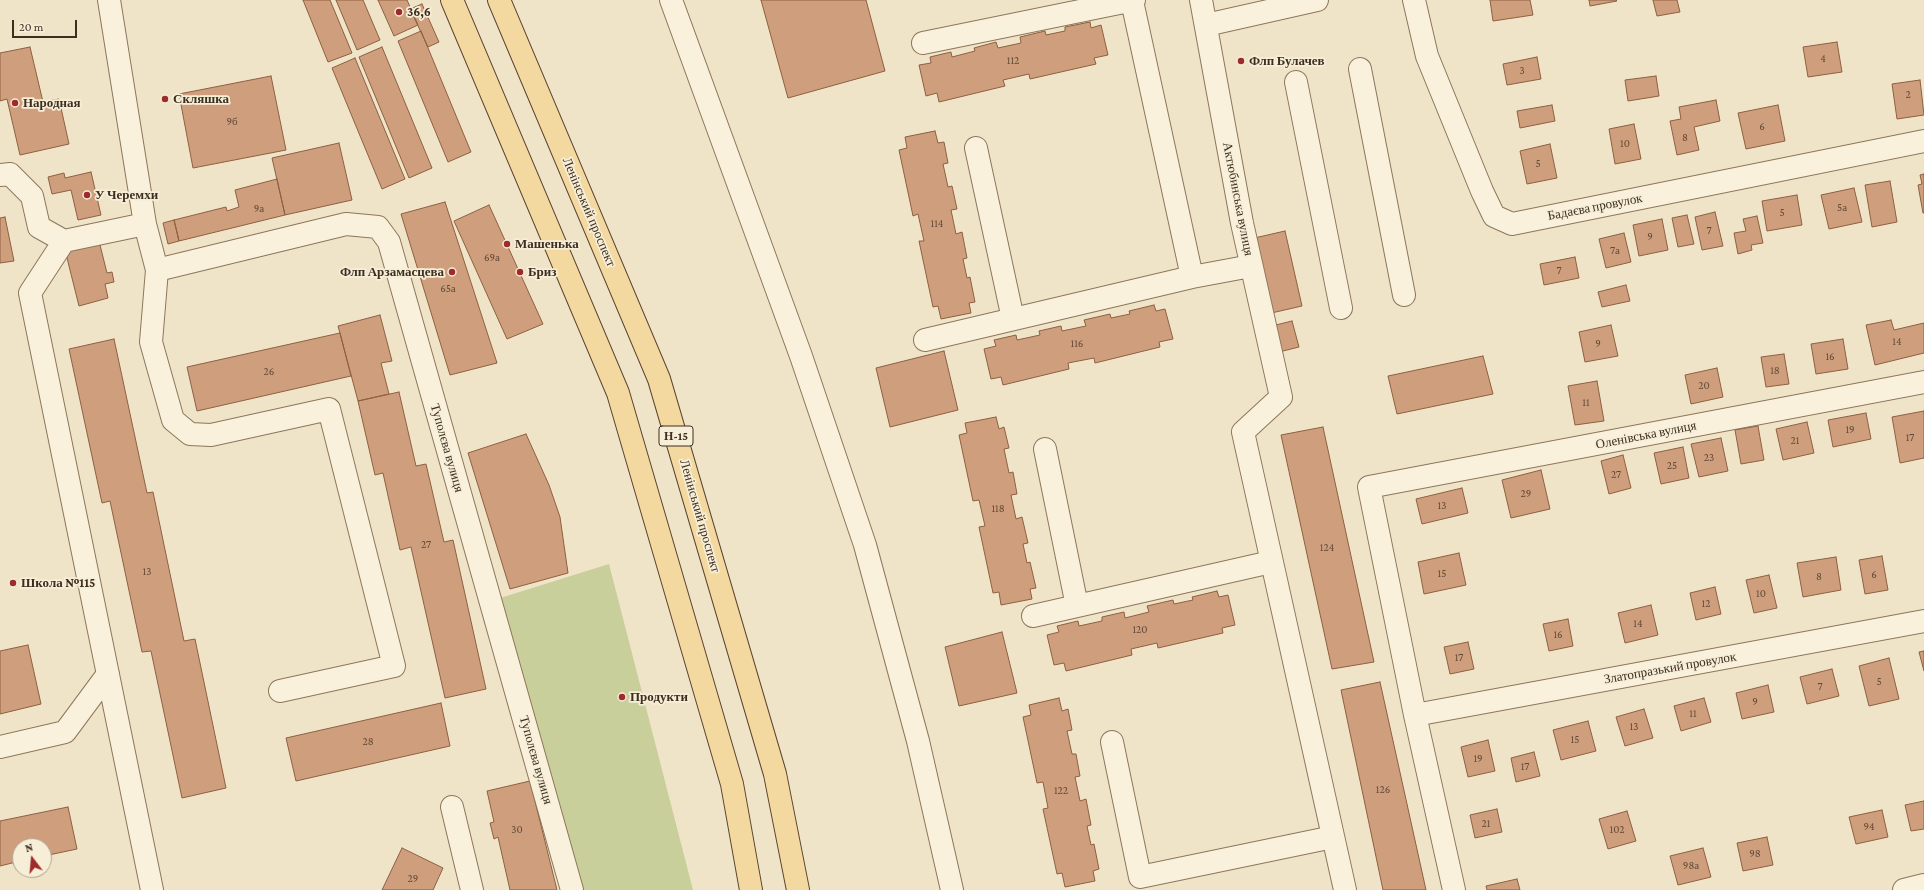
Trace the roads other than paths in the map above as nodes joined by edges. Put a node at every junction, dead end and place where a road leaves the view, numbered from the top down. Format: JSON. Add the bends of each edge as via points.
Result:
{"nodes":[{"id":1,"x":109,"y":0,"type":"edge"},
{"id":2,"x":452,"y":0,"type":"edge"},
{"id":3,"x":499,"y":0,"type":"edge"},
{"id":4,"x":671,"y":0,"type":"edge"},
{"id":5,"x":1133,"y":0,"type":"edge"},
{"id":6,"x":1201,"y":0,"type":"edge"},
{"id":7,"x":1318,"y":0,"type":"edge"},
{"id":8,"x":1414,"y":0,"type":"edge"},
{"id":9,"x":1206,"y":25,"type":"junction"},
{"id":10,"x":923,"y":43,"type":"dead end"},
{"id":11,"x":1360,"y":69,"type":"dead end"},
{"id":12,"x":1296,"y":82,"type":"dead end"},
{"id":13,"x":1924,"y":141,"type":"edge"},
{"id":14,"x":976,"y":148,"type":"dead end"},
{"id":15,"x":0,"y":175,"type":"edge"},
{"id":16,"x":145,"y":224,"type":"junction"},
{"id":17,"x":64,"y":241,"type":"junction"},
{"id":18,"x":1251,"y":266,"type":"junction"},
{"id":19,"x":157,"y":270,"type":"junction"},
{"id":20,"x":1192,"y":277,"type":"junction"},
{"id":21,"x":1404,"y":295,"type":"dead end"},
{"id":22,"x":1341,"y":308,"type":"dead end"},
{"id":23,"x":1013,"y":319,"type":"junction"},
{"id":24,"x":925,"y":340,"type":"dead end"},
{"id":25,"x":1924,"y":382,"type":"edge"},
{"id":26,"x":1045,"y":449,"type":"dead end"},
{"id":27,"x":1271,"y":562,"type":"junction"},
{"id":28,"x":1077,"y":606,"type":"junction"},
{"id":29,"x":1033,"y":616,"type":"dead end"},
{"id":30,"x":1924,"y":621,"type":"edge"},
{"id":31,"x":108,"y":674,"type":"junction"},
{"id":32,"x":280,"y":690,"type":"dead end"},
{"id":33,"x":1415,"y":715,"type":"junction"},
{"id":34,"x":1112,"y":742,"type":"dead end"},
{"id":35,"x":0,"y":747,"type":"edge"},
{"id":36,"x":452,"y":807,"type":"dead end"},
{"id":37,"x":1333,"y":837,"type":"junction"},
{"id":38,"x":1924,"y":885,"type":"edge"},
{"id":39,"x":152,"y":890,"type":"edge"},
{"id":40,"x":472,"y":890,"type":"edge"},
{"id":41,"x":572,"y":890,"type":"edge"},
{"id":42,"x":751,"y":890,"type":"edge"},
{"id":43,"x":798,"y":890,"type":"edge"},
{"id":44,"x":952,"y":890,"type":"edge"},
{"id":45,"x":1345,"y":890,"type":"edge"},
{"id":46,"x":1454,"y":890,"type":"edge"},
{"id":47,"x":1904,"y":890,"type":"edge"}],
"edges":[{"from":1,"to":16,"type":"street"},
{"from":2,"to":42,"type":"main road","via":[[618,393],[732,784]]},
{"from":3,"to":43,"type":"main road","name":"Ленінський проспект","number":"Н-15","via":[[659,379],[775,774]]},
{"from":4,"to":44,"type":"street","via":[[801,356],[865,545],[918,741]]},
{"from":5,"to":10,"type":"street"},
{"from":5,"to":20,"type":"street"},
{"from":6,"to":9,"type":"street","name":"Актюбинська вулиця"},
{"from":7,"to":9,"type":"street"},
{"from":8,"to":13,"type":"street","name":"Бадаєва провулок","via":[[1427,56],[1482,191],[1494,216],[1512,224]]},
{"from":9,"to":18,"type":"street","name":"Актюбинська вулиця"},
{"from":11,"to":21,"type":"street"},
{"from":12,"to":22,"type":"street"},
{"from":14,"to":23,"type":"street"},
{"from":15,"to":17,"type":"street","via":[[10,174],[32,196],[39,227]]},
{"from":16,"to":17,"type":"street"},
{"from":16,"to":19,"type":"street"},
{"from":17,"to":31,"type":"street","via":[[30,293]]},
{"from":18,"to":20,"type":"street"},
{"from":18,"to":27,"type":"street","name":"Актюбинська вулиця","via":[[1281,397],[1243,432]]},
{"from":19,"to":32,"type":"street","via":[[151,342],[173,420],[190,434],[211,435],[329,409],[394,666]]},
{"from":19,"to":41,"type":"street","name":"Туполєва вулиця","via":[[346,224],[378,227],[389,242]]},
{"from":20,"to":23,"type":"street"},
{"from":23,"to":24,"type":"street"},
{"from":25,"to":33,"type":"street","name":"Оленівська вулиця","via":[[1369,487]]},
{"from":26,"to":28,"type":"street"},
{"from":27,"to":28,"type":"street"},
{"from":27,"to":37,"type":"street"},
{"from":28,"to":29,"type":"street"},
{"from":30,"to":33,"type":"street","name":"Златопразький провулок"},
{"from":31,"to":35,"type":"street","via":[[65,732]]},
{"from":31,"to":39,"type":"street"},
{"from":33,"to":46,"type":"street"},
{"from":34,"to":37,"type":"street","via":[[1140,876]]},
{"from":36,"to":40,"type":"street"},
{"from":37,"to":45,"type":"street"},
{"from":38,"to":47,"type":"street"}]}
